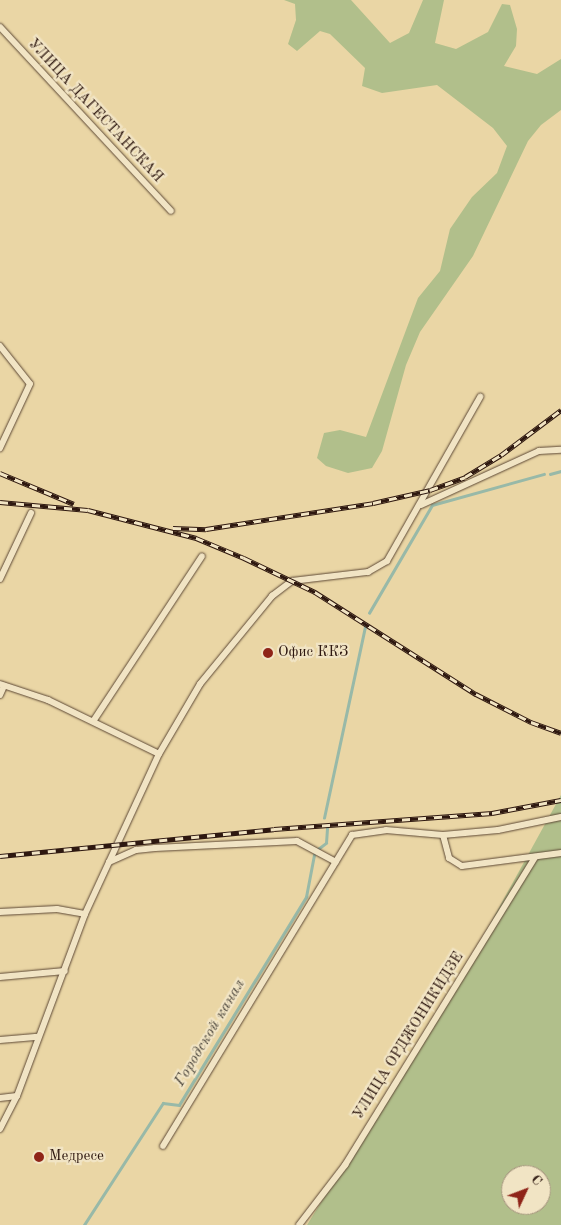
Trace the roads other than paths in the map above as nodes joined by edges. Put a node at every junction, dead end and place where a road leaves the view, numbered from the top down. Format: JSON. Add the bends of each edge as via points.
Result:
{"nodes":[{"id":1,"x":0,"y":27,"type":"edge"},
{"id":2,"x":171,"y":211,"type":"dead end"},
{"id":3,"x":0,"y":346,"type":"edge"},
{"id":4,"x":480,"y":397,"type":"dead end"},
{"id":5,"x":0,"y":448,"type":"edge"},
{"id":6,"x":561,"y":450,"type":"edge"},
{"id":7,"x":420,"y":506,"type":"junction"},
{"id":8,"x":31,"y":513,"type":"dead end"},
{"id":9,"x":202,"y":556,"type":"dead end"},
{"id":10,"x":0,"y":579,"type":"edge"},
{"id":11,"x":2,"y":685,"type":"edge"},
{"id":12,"x":0,"y":694,"type":"edge"},
{"id":13,"x":94,"y":720,"type":"junction"},
{"id":14,"x":159,"y":754,"type":"junction"},
{"id":15,"x":561,"y":818,"type":"edge"},
{"id":16,"x":443,"y":835,"type":"junction"},
{"id":17,"x":561,"y":853,"type":"edge"},
{"id":18,"x":536,"y":857,"type":"junction"},
{"id":19,"x":109,"y":862,"type":"junction"},
{"id":20,"x":336,"y":862,"type":"junction"},
{"id":21,"x":0,"y":912,"type":"edge"},
{"id":22,"x":85,"y":914,"type":"junction"},
{"id":23,"x":65,"y":972,"type":"junction"},
{"id":24,"x":0,"y":977,"type":"edge"},
{"id":25,"x":38,"y":1037,"type":"junction"},
{"id":26,"x":0,"y":1040,"type":"edge"},
{"id":27,"x":17,"y":1096,"type":"junction"},
{"id":28,"x":0,"y":1098,"type":"edge"},
{"id":29,"x":0,"y":1129,"type":"edge"},
{"id":30,"x":163,"y":1146,"type":"dead end"},
{"id":31,"x":299,"y":1225,"type":"edge"}],
"edges":[{"from":1,"to":2,"type":"street","name":"УЛИЦА ДАГЕСТАНСКАЯ"},
{"from":3,"to":5,"type":"street","via":[[30,384]]},
{"from":4,"to":7,"type":"street"},
{"from":6,"to":7,"type":"street","via":[[539,451]]},
{"from":7,"to":14,"type":"street","via":[[387,561],[368,572],[301,578],[272,596],[200,684]]},
{"from":8,"to":10,"type":"street"},
{"from":9,"to":13,"type":"street"},
{"from":11,"to":12,"type":"street"},
{"from":11,"to":13,"type":"street"},
{"from":13,"to":14,"type":"street"},
{"from":14,"to":19,"type":"street"},
{"from":15,"to":16,"type":"street","via":[[498,830]]},
{"from":16,"to":18,"type":"street","via":[[449,858],[462,866]]},
{"from":16,"to":20,"type":"street","via":[[386,830],[352,835]]},
{"from":17,"to":18,"type":"street"},
{"from":18,"to":31,"type":"street","name":"УЛИЦА ОРДЖОНИКИДЗЕ","via":[[345,1165]]},
{"from":19,"to":20,"type":"street","via":[[136,850],[297,841]]},
{"from":19,"to":22,"type":"street"},
{"from":20,"to":30,"type":"street"},
{"from":21,"to":22,"type":"street","via":[[56,909]]},
{"from":22,"to":23,"type":"street"},
{"from":23,"to":24,"type":"street"},
{"from":23,"to":25,"type":"street"},
{"from":25,"to":26,"type":"street"},
{"from":25,"to":27,"type":"street"},
{"from":27,"to":28,"type":"street"},
{"from":27,"to":29,"type":"street"}]}
